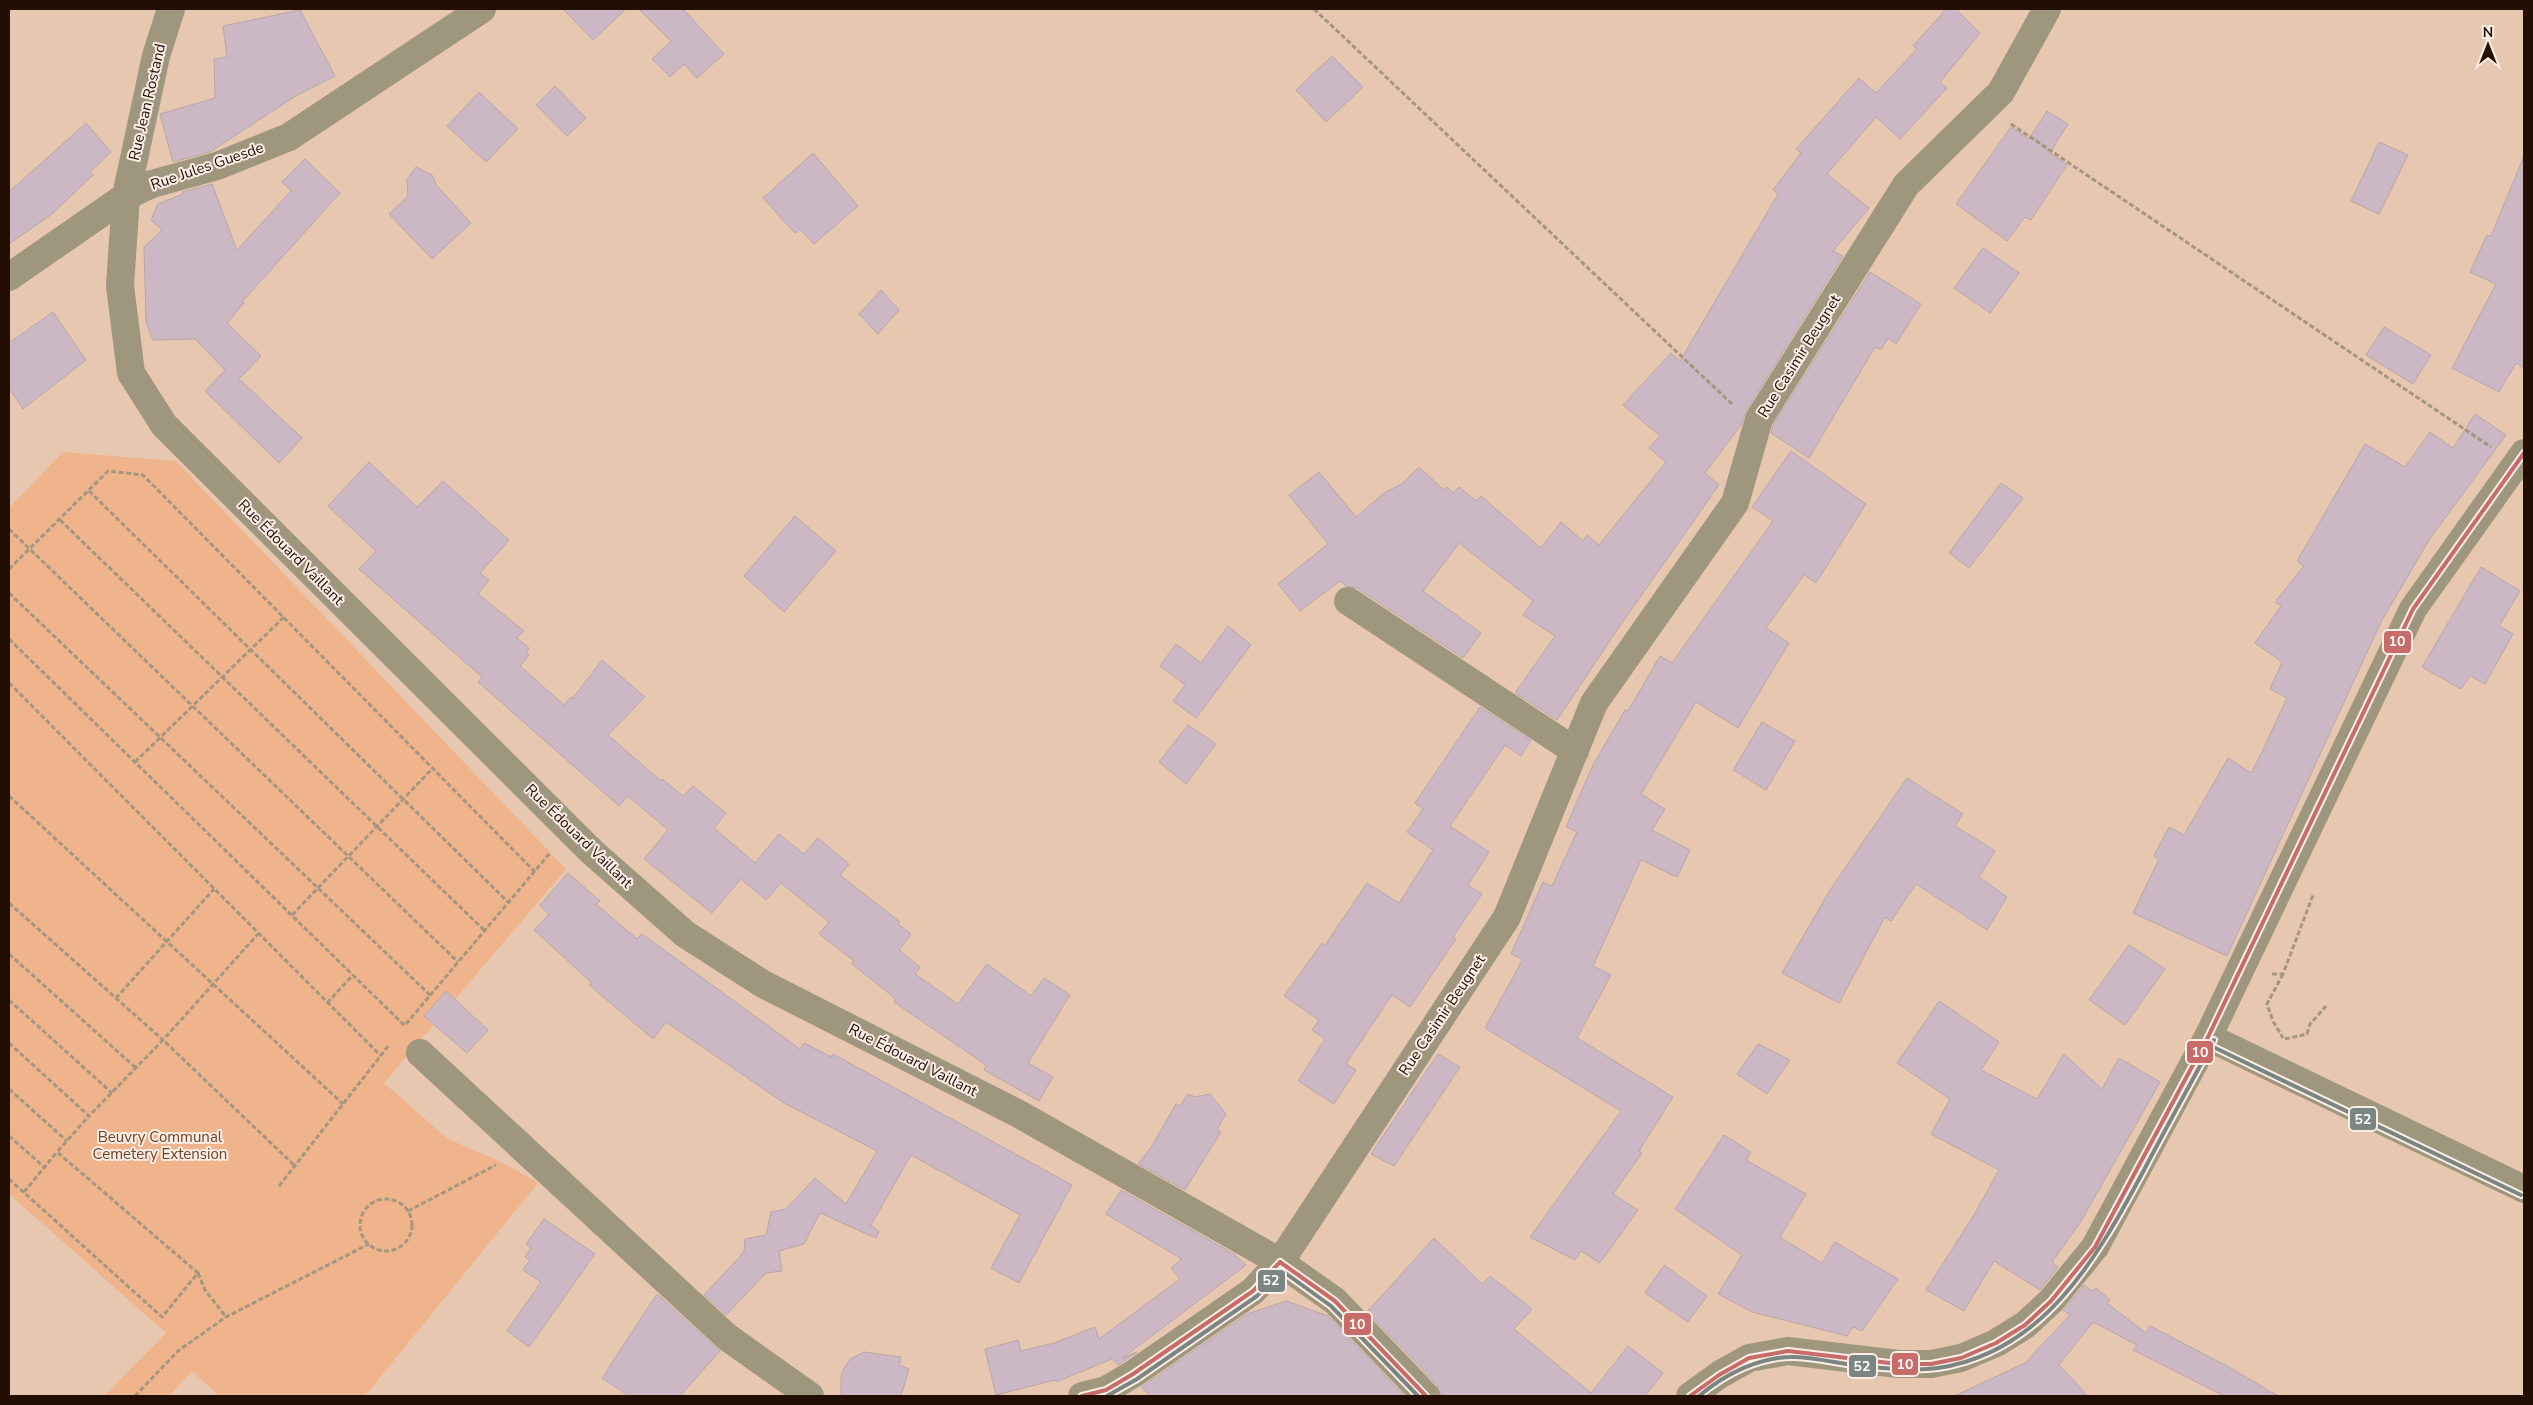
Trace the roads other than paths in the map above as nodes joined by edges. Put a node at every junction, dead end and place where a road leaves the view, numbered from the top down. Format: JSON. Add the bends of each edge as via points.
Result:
{"nodes":[{"id":1,"x":171,"y":9,"type":"edge"},
{"id":2,"x":482,"y":9,"type":"edge"},
{"id":3,"x":2047,"y":9,"type":"edge"},
{"id":4,"x":126,"y":196,"type":"junction"},
{"id":5,"x":9,"y":277,"type":"edge"},
{"id":6,"x":2520,"y":458,"type":"edge"},
{"id":7,"x":1348,"y":601,"type":"dead end"},
{"id":8,"x":1575,"y":751,"type":"junction"},
{"id":9,"x":2208,"y":1037,"type":"junction"},
{"id":10,"x":420,"y":1053,"type":"road end"},
{"id":11,"x":2524,"y":1189,"type":"edge"},
{"id":12,"x":1280,"y":1262,"type":"junction"},
{"id":13,"x":1100,"y":1394,"type":"edge"},
{"id":14,"x":810,"y":1396,"type":"edge"},
{"id":15,"x":1426,"y":1396,"type":"edge"},
{"id":16,"x":1690,"y":1396,"type":"edge"}],
"edges":[{"from":1,"to":4,"type":"street","name":"Rue Jean Rostand","via":[[156,56]]},
{"from":2,"to":4,"type":"street","name":"Rue Jules Guesde","via":[[289,137],[217,166],[152,184]]},
{"from":3,"to":8,"type":"street","name":"Rue Casimir Beugnet","via":[[2001,92],[1906,185],[1759,419],[1735,503],[1594,702]]},
{"from":4,"to":5,"type":"street","name":"Rue Jules Guesde"},
{"from":4,"to":12,"type":"street","name":"Rue Édouard Vaillant","via":[[120,286],[132,373],[164,425],[572,831],[685,934],[763,984],[1019,1114]]},
{"from":6,"to":9,"type":"street","via":[[2413,609]]},
{"from":7,"to":8,"type":"street"},
{"from":8,"to":12,"type":"street","name":"Rue Casimir Beugnet","via":[[1507,917]]},
{"from":9,"to":11,"type":"street"},
{"from":9,"to":16,"type":"street","via":[[2095,1247],[2051,1301],[2024,1325],[1996,1343],[1970,1354],[1931,1364],[1898,1364],[1788,1351],[1749,1358]]},
{"from":10,"to":14,"type":"street","via":[[727,1336]]},
{"from":12,"to":13,"type":"street","name":"Rue Casimir Beugnet","via":[[1253,1291]]},
{"from":12,"to":15,"type":"street","name":"Rue Édouard Vaillant","via":[[1335,1301]]}]}
